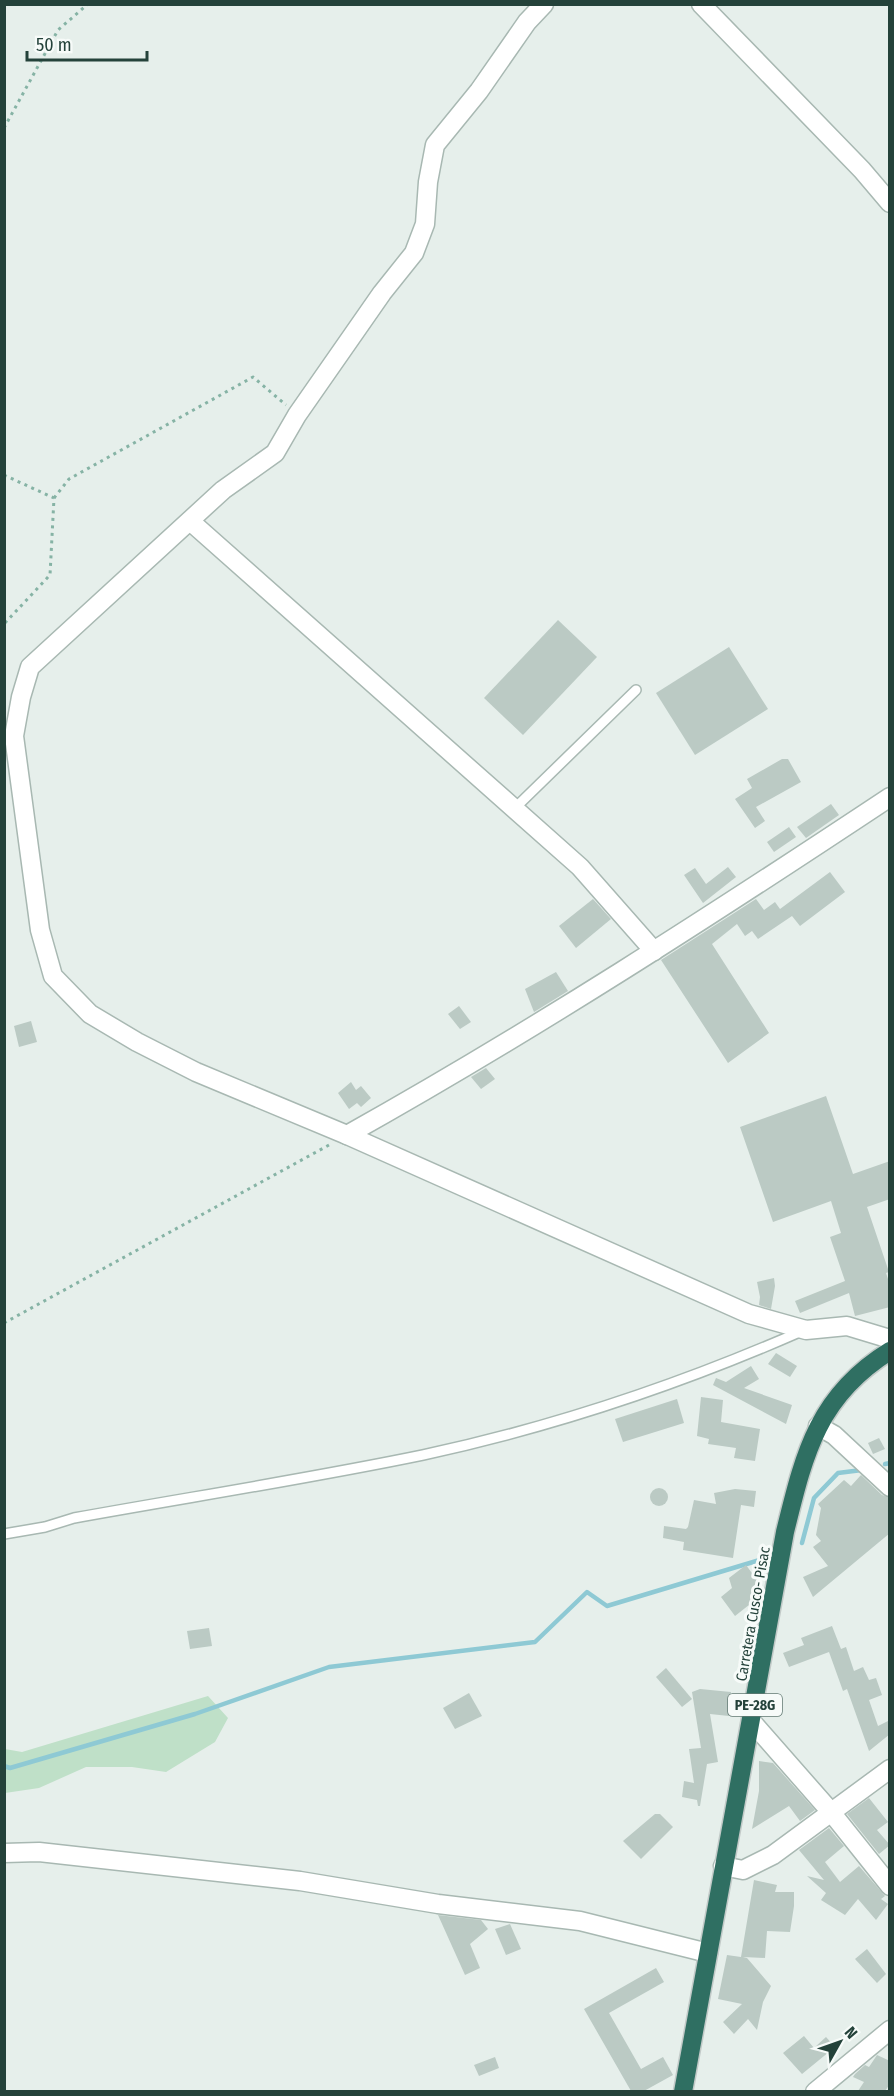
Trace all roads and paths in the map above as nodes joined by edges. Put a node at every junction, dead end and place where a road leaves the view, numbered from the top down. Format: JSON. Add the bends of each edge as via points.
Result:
{"nodes":[{"id":1,"x":88,"y":4,"type":"edge"},
{"id":2,"x":544,"y":4,"type":"edge"},
{"id":3,"x":701,"y":4,"type":"edge"},
{"id":4,"x":4,"y":128,"type":"edge"},
{"id":5,"x":890,"y":203,"type":"edge"},
{"id":6,"x":297,"y":415,"type":"junction"},
{"id":7,"x":4,"y":475,"type":"edge"},
{"id":8,"x":54,"y":498,"type":"junction"},
{"id":9,"x":190,"y":520,"type":"junction"},
{"id":10,"x":4,"y":624,"type":"edge"},
{"id":11,"x":636,"y":690,"type":"dead end"},
{"id":12,"x":890,"y":797,"type":"edge"},
{"id":13,"x":514,"y":809,"type":"junction"},
{"id":14,"x":654,"y":951,"type":"junction"},
{"id":15,"x":347,"y":1135,"type":"junction"},
{"id":16,"x":4,"y":1323,"type":"edge"},
{"id":17,"x":806,"y":1330,"type":"junction"},
{"id":18,"x":890,"y":1339,"type":"edge"},
{"id":19,"x":890,"y":1351,"type":"edge"},
{"id":20,"x":818,"y":1426,"type":"junction"},
{"id":21,"x":886,"y":1479,"type":"edge"},
{"id":22,"x":4,"y":1534,"type":"edge"},
{"id":23,"x":752,"y":1722,"type":"junction"},
{"id":24,"x":890,"y":1769,"type":"edge"},
{"id":25,"x":831,"y":1812,"type":"junction"},
{"id":26,"x":4,"y":1853,"type":"edge"},
{"id":27,"x":723,"y":1866,"type":"junction"},
{"id":28,"x":890,"y":1886,"type":"edge"},
{"id":29,"x":708,"y":1953,"type":"junction"},
{"id":30,"x":890,"y":2030,"type":"edge"},
{"id":31,"x":683,"y":2091,"type":"edge"},
{"id":32,"x":815,"y":2091,"type":"edge"}],
"edges":[{"from":1,"to":4,"type":"path","via":[[58,30]]},
{"from":2,"to":6,"type":"street","via":[[435,145],[425,224],[414,253]]},
{"from":3,"to":5,"type":"street"},
{"from":6,"to":8,"type":"path","via":[[253,377],[69,479]]},
{"from":6,"to":9,"type":"street","via":[[275,453],[222,490]]},
{"from":7,"to":8,"type":"path"},
{"from":8,"to":10,"type":"path","via":[[50,575]]},
{"from":9,"to":13,"type":"street"},
{"from":9,"to":15,"type":"street","via":[[30,667],[14,736],[40,930],[53,975],[90,1014],[195,1072]]},
{"from":11,"to":13,"type":"lane"},
{"from":12,"to":14,"type":"street"},
{"from":13,"to":14,"type":"street","via":[[580,867]]},
{"from":14,"to":15,"type":"street","via":[[470,1066]]},
{"from":15,"to":16,"type":"path"},
{"from":15,"to":17,"type":"street","via":[[749,1314]]},
{"from":17,"to":18,"type":"street","via":[[847,1326]]},
{"from":17,"to":22,"type":"lane","via":[[723,1366],[611,1404],[423,1455]]},
{"from":19,"to":20,"type":"highway","name":"Carretera Cusco- Pisac","number":"PE-28G","via":[[855,1376]]},
{"from":20,"to":21,"type":"street"},
{"from":20,"to":23,"type":"highway","name":"Carretera Cusco- Pisac","number":"PE-28G","via":[[804,1457],[785,1532]]},
{"from":23,"to":25,"type":"street"},
{"from":23,"to":27,"type":"highway","name":"Carretera Cusco- Pisac","number":"PE-28G"},
{"from":24,"to":25,"type":"street"},
{"from":25,"to":27,"type":"street","via":[[774,1855],[743,1870]]},
{"from":25,"to":28,"type":"street"},
{"from":26,"to":29,"type":"street","via":[[39,1852],[300,1881],[438,1904],[580,1921]]},
{"from":27,"to":29,"type":"highway","name":"Carretera Cusco- Pisac","number":"PE-28G"},
{"from":29,"to":31,"type":"highway","name":"Carretera Cusco- Pisac","number":"PE-28G"},
{"from":30,"to":32,"type":"street"}]}
